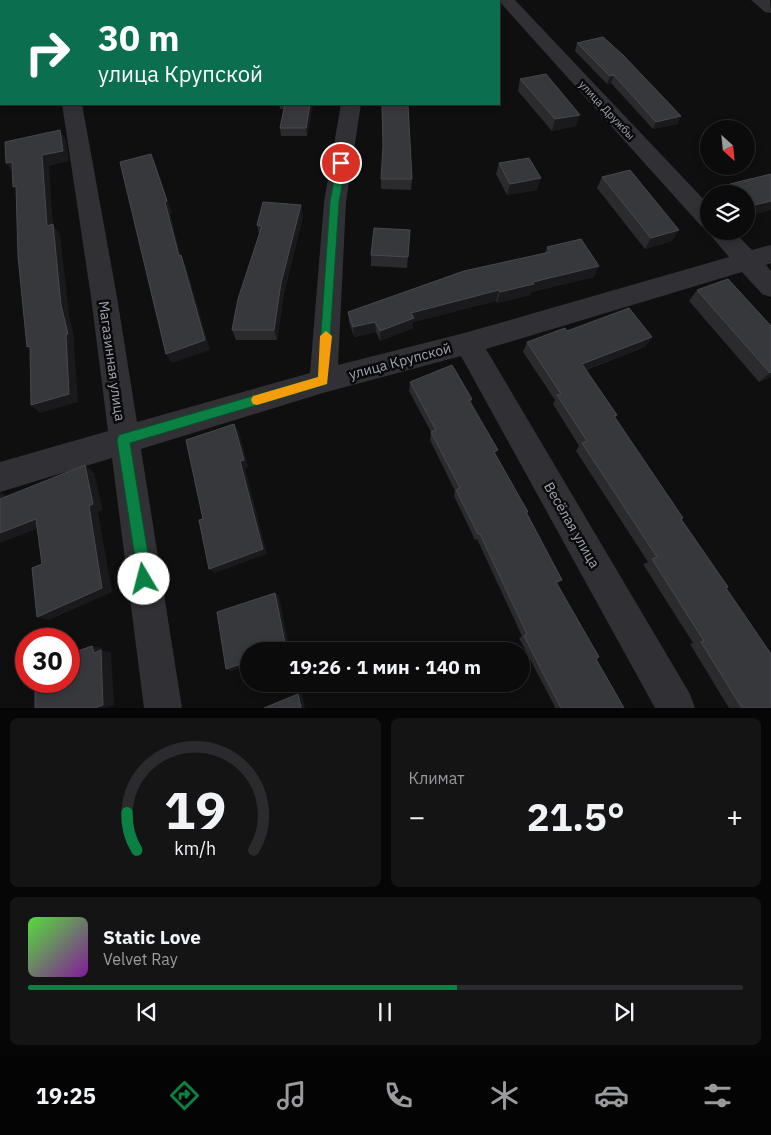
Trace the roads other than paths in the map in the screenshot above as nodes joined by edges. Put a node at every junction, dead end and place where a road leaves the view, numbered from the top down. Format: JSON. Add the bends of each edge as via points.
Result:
{"nodes":[{"id":1,"x":506,"y":0,"type":"edge"},
{"id":2,"x":759,"y":0,"type":"edge"},
{"id":3,"x":771,"y":8,"type":"edge"},
{"id":4,"x":72,"y":105,"type":"edge"},
{"id":5,"x":351,"y":105,"type":"edge"},
{"id":6,"x":700,"y":210,"type":"edge"},
{"id":7,"x":733,"y":240,"type":"edge"},
{"id":8,"x":759,"y":257,"type":"edge"},
{"id":9,"x":771,"y":287,"type":"edge"},
{"id":10,"x":468,"y":343,"type":"junction"},
{"id":11,"x":323,"y":381,"type":"junction"},
{"id":12,"x":123,"y":440,"type":"junction"},
{"id":13,"x":0,"y":477,"type":"edge"},
{"id":14,"x":163,"y":708,"type":"edge"},
{"id":15,"x":676,"y":708,"type":"edge"}],
"edges":[{"from":1,"to":6,"type":"street","name":"улица Дружбы"},
{"from":2,"to":3,"type":"street"},
{"from":4,"to":12,"type":"street","name":"Магазинная улица","via":[[104,297]]},
{"from":5,"to":11,"type":"street","via":[[335,202]]},
{"from":7,"to":8,"type":"street"},
{"from":8,"to":9,"type":"street"},
{"from":8,"to":10,"type":"street","name":"улица Крупской"},
{"from":10,"to":11,"type":"street","name":"улица Крупской"},
{"from":10,"to":15,"type":"street","name":"Весёлая улица"},
{"from":11,"to":12,"type":"street","name":"улица Крупской"},
{"from":12,"to":13,"type":"street","name":"улица Крупской"},
{"from":12,"to":14,"type":"street","name":"Магазинная улица"}]}
